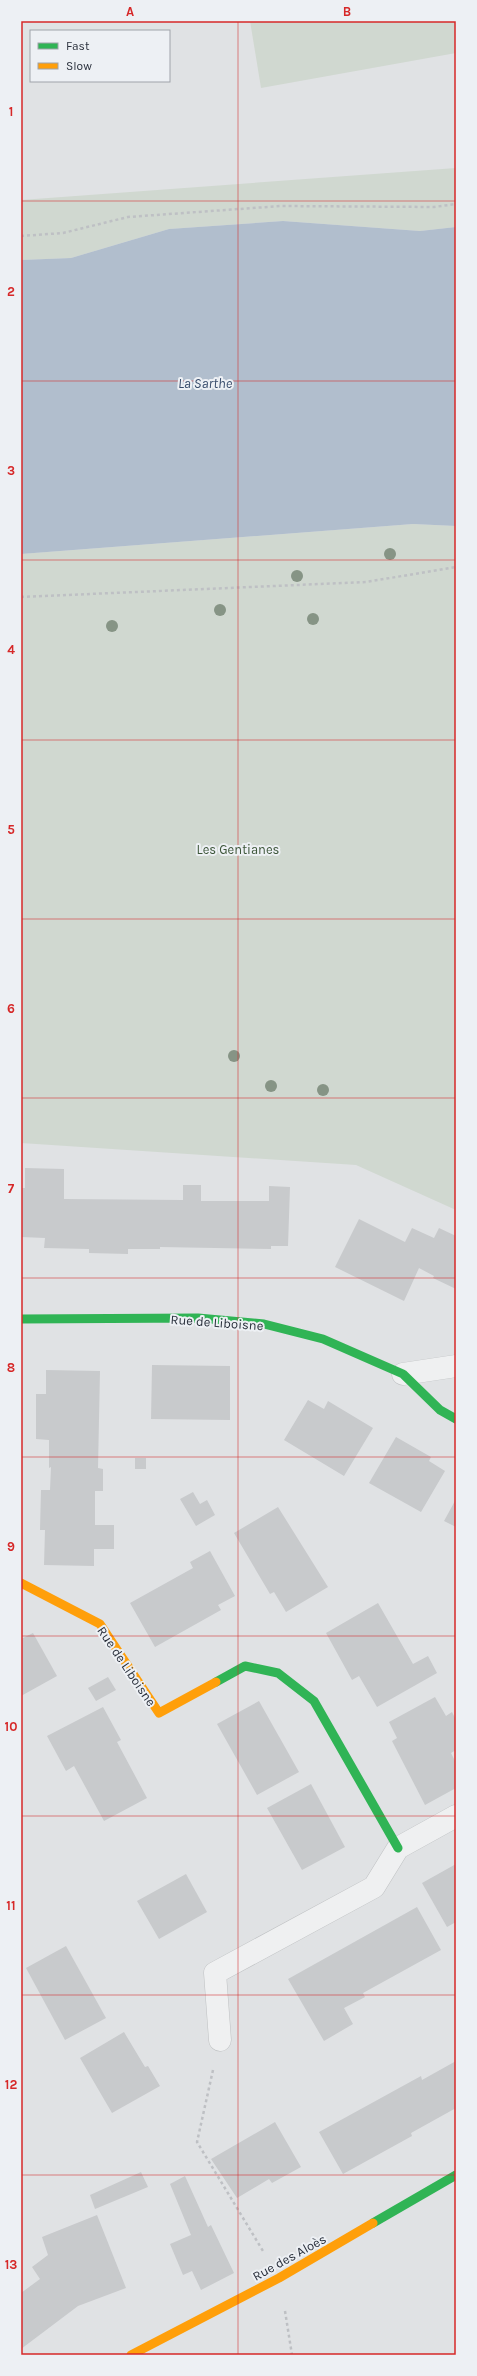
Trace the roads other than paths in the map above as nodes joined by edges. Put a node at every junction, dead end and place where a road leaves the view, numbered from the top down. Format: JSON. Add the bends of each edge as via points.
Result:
{"nodes":[{"id":1,"x":21,"y":1319,"type":"edge"},
{"id":2,"x":456,"y":1366,"type":"edge"},
{"id":3,"x":403,"y":1374,"type":"junction"},
{"id":4,"x":456,"y":1419,"type":"edge"},
{"id":5,"x":21,"y":1583,"type":"edge"},
{"id":6,"x":456,"y":1816,"type":"edge"},
{"id":7,"x":398,"y":1848,"type":"junction"},
{"id":8,"x":220,"y":2040,"type":"road end"},
{"id":9,"x":456,"y":2175,"type":"edge"},
{"id":10,"x":131,"y":2355,"type":"edge"}],
"edges":[{"from":1,"to":3,"type":"street","name":"Rue de Liboisne","via":[[198,1318],[264,1324],[323,1338]]},
{"from":2,"to":3,"type":"street"},
{"from":3,"to":4,"type":"street","name":"Rue de Liboisne","via":[[440,1410]]},
{"from":5,"to":7,"type":"street","name":"Rue de Liboisne","via":[[100,1624],[159,1713],[245,1666],[278,1673],[314,1701]]},
{"from":6,"to":7,"type":"street"},
{"from":7,"to":8,"type":"street","via":[[374,1887],[215,1973]]},
{"from":9,"to":10,"type":"street","name":"Rue des Aloès","via":[[280,2278]]}]}
